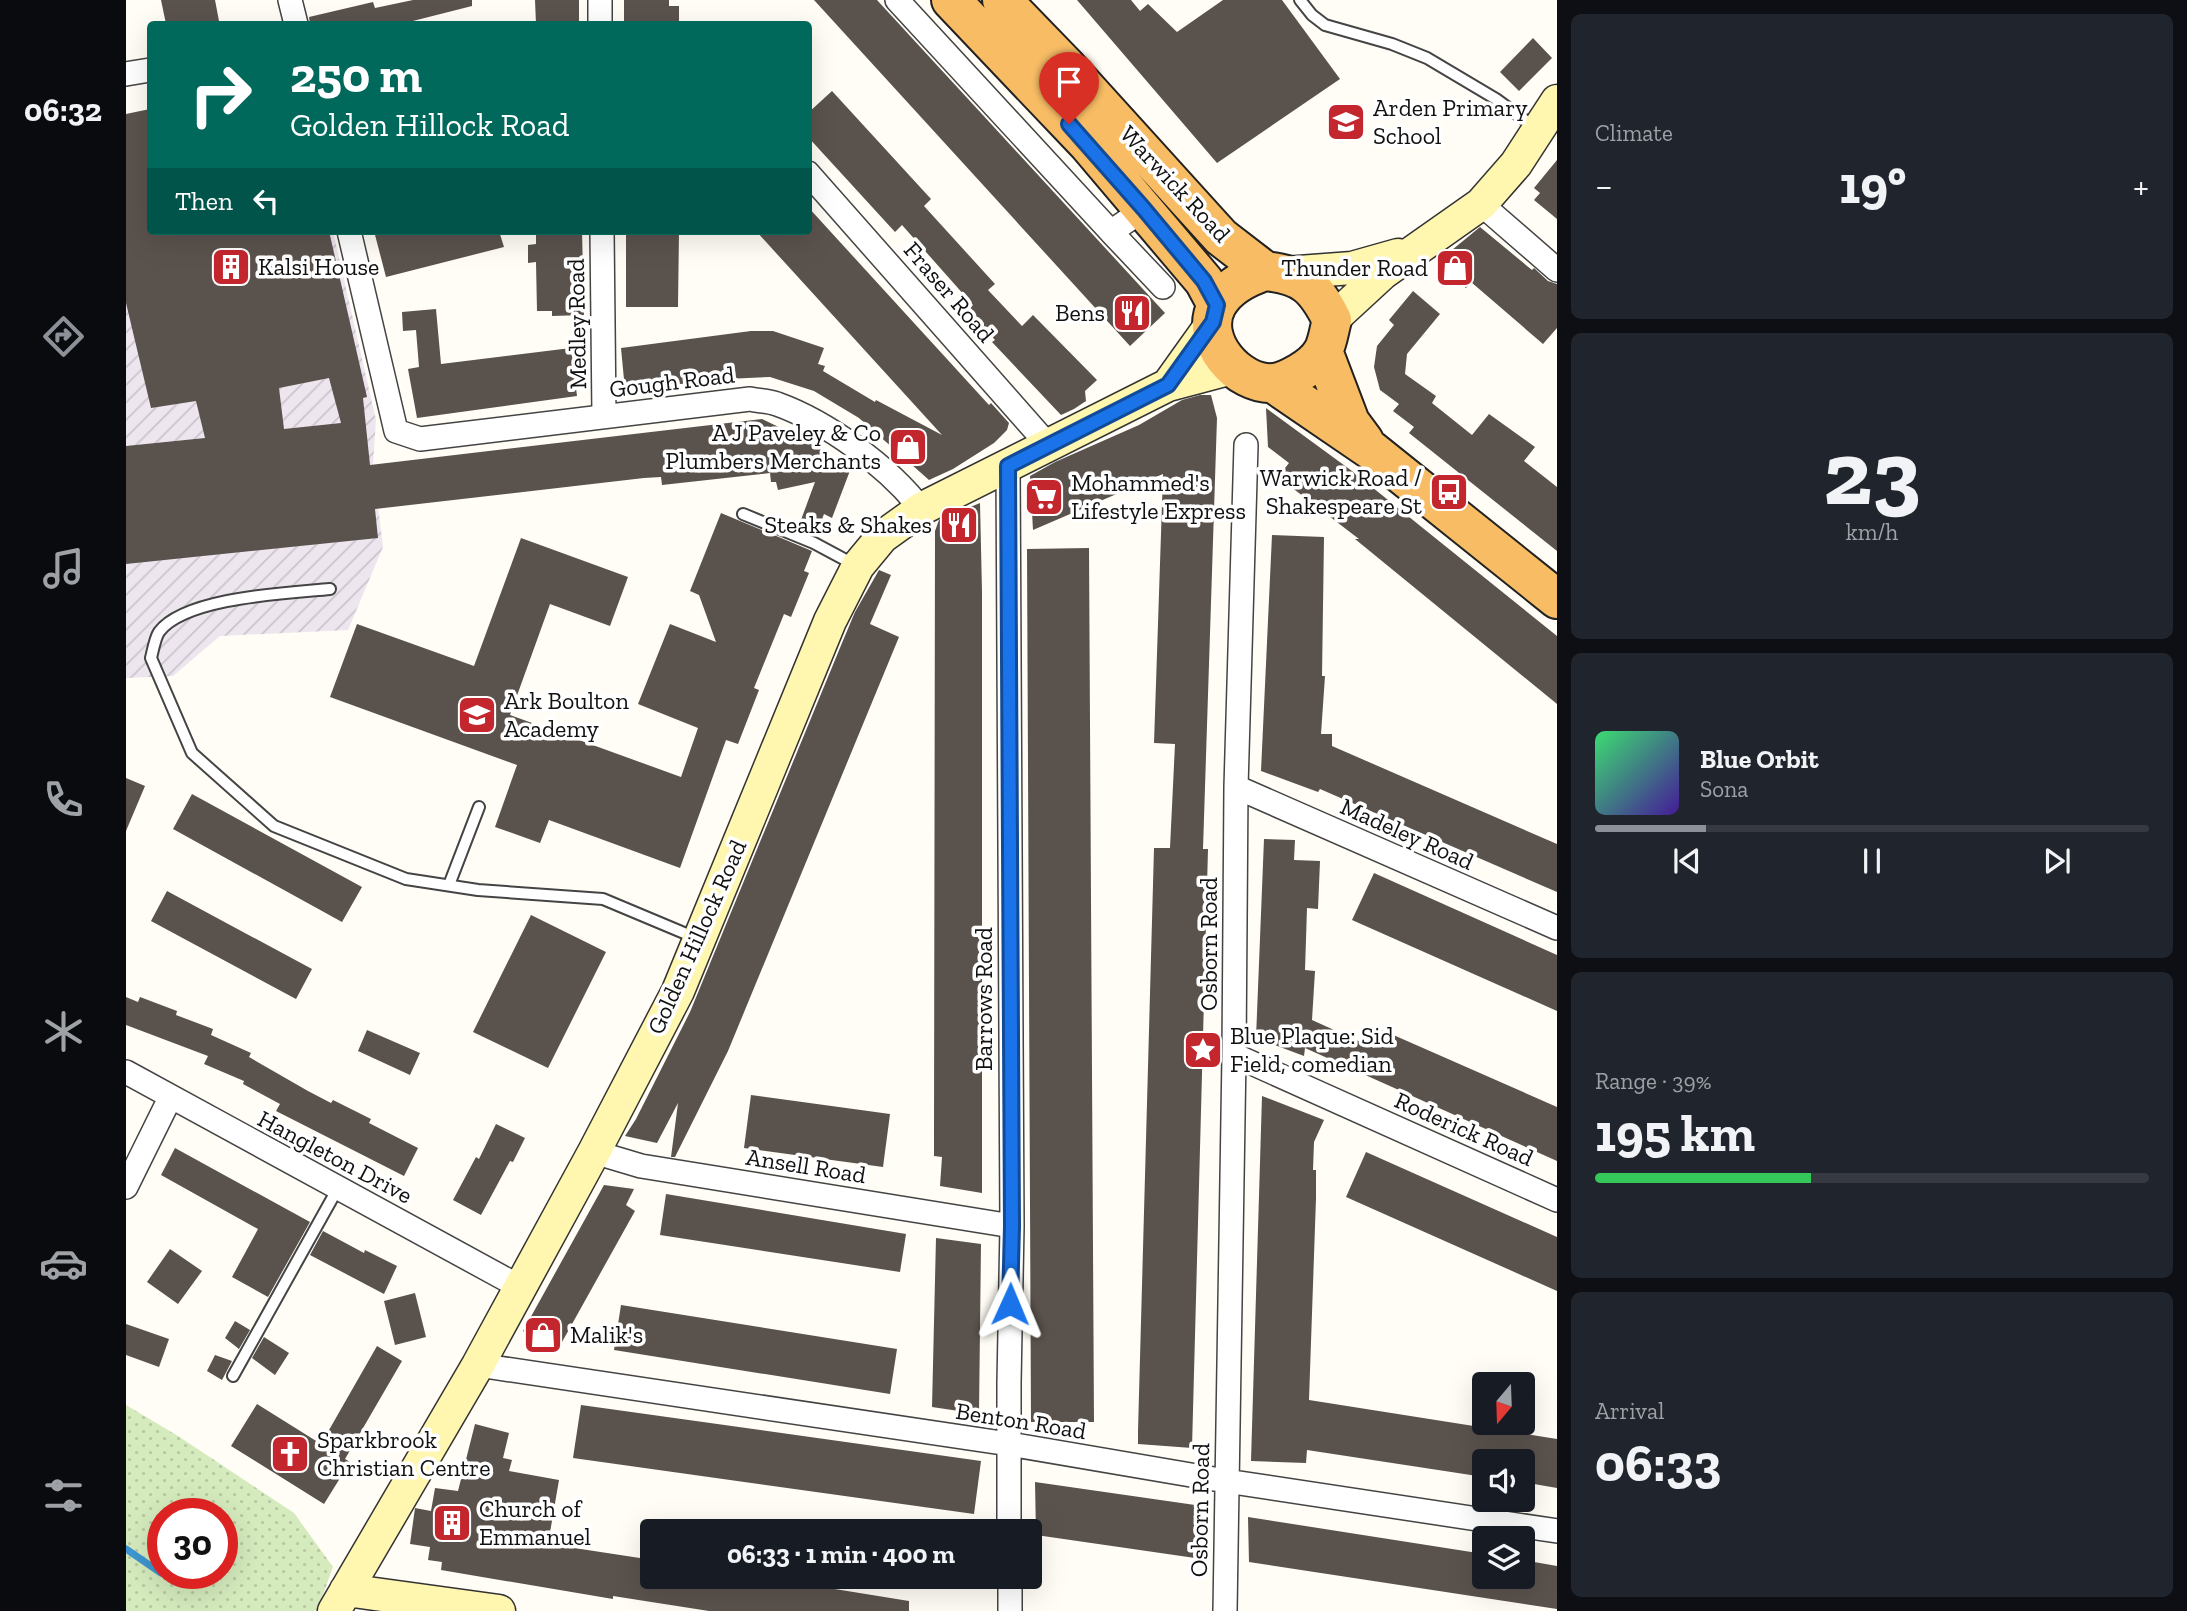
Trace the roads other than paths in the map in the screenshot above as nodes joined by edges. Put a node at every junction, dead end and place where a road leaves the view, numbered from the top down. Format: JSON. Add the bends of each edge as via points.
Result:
{"nodes":[{"id":1,"x":290,"y":0,"type":"edge"},
{"id":2,"x":600,"y":0,"type":"edge"},
{"id":3,"x":897,"y":0,"type":"edge"},
{"id":4,"x":951,"y":0,"type":"edge"},
{"id":5,"x":1002,"y":0,"type":"edge"},
{"id":6,"x":1300,"y":0,"type":"edge"},
{"id":7,"x":295,"y":21,"type":"edge"},
{"id":8,"x":600,"y":21,"type":"edge"},
{"id":9,"x":147,"y":70,"type":"edge"},
{"id":10,"x":126,"y":74,"type":"edge"},
{"id":11,"x":1557,"y":101,"type":"edge"},
{"id":12,"x":1539,"y":130,"type":"junction"},
{"id":13,"x":812,"y":178,"type":"edge"},
{"id":14,"x":1481,"y":204,"type":"junction"},
{"id":15,"x":1144,"y":209,"type":"junction"},
{"id":16,"x":1111,"y":232,"type":"junction"},
{"id":17,"x":350,"y":235,"type":"edge"},
{"id":18,"x":602,"y":235,"type":"edge"},
{"id":19,"x":1417,"y":250,"type":"junction"},
{"id":20,"x":1557,"y":270,"type":"edge"},
{"id":21,"x":1275,"y":272,"type":"junction"},
{"id":22,"x":1163,"y":287,"type":"dead end"},
{"id":23,"x":1215,"y":314,"type":"junction"},
{"id":24,"x":1327,"y":335,"type":"junction"},
{"id":25,"x":1233,"y":368,"type":"junction"},
{"id":26,"x":1273,"y":383,"type":"junction"},
{"id":27,"x":1168,"y":385,"type":"junction"},
{"id":28,"x":604,"y":416,"type":"junction"},
{"id":29,"x":1246,"y":444,"type":"dead end"},
{"id":30,"x":1049,"y":446,"type":"junction"},
{"id":31,"x":1371,"y":450,"type":"junction"},
{"id":32,"x":1008,"y":466,"type":"junction"},
{"id":33,"x":921,"y":509,"type":"junction"},
{"id":34,"x":743,"y":514,"type":"dead end"},
{"id":35,"x":858,"y":566,"type":"junction"},
{"id":36,"x":330,"y":589,"type":"dead end"},
{"id":37,"x":1557,"y":599,"type":"edge"},
{"id":38,"x":1236,"y":787,"type":"junction"},
{"id":39,"x":479,"y":807,"type":"dead end"},
{"id":40,"x":449,"y":885,"type":"junction"},
{"id":41,"x":1557,"y":928,"type":"edge"},
{"id":42,"x":699,"y":939,"type":"junction"},
{"id":43,"x":1234,"y":1055,"type":"junction"},
{"id":44,"x":126,"y":1072,"type":"edge"},
{"id":45,"x":170,"y":1098,"type":"junction"},
{"id":46,"x":594,"y":1152,"type":"junction"},
{"id":47,"x":126,"y":1187,"type":"edge"},
{"id":48,"x":338,"y":1188,"type":"junction"},
{"id":49,"x":1557,"y":1200,"type":"edge"},
{"id":50,"x":1012,"y":1226,"type":"junction"},
{"id":51,"x":520,"y":1287,"type":"junction"},
{"id":52,"x":478,"y":1365,"type":"junction"},
{"id":53,"x":233,"y":1376,"type":"dead end"},
{"id":54,"x":1009,"y":1444,"type":"junction"},
{"id":55,"x":1226,"y":1481,"type":"junction"},
{"id":56,"x":1009,"y":1519,"type":"edge"},
{"id":57,"x":1557,"y":1531,"type":"edge"},
{"id":58,"x":1010,"y":1589,"type":"edge"},
{"id":59,"x":340,"y":1601,"type":"edge"},
{"id":60,"x":499,"y":1611,"type":"edge"},
{"id":61,"x":1010,"y":1611,"type":"edge"},
{"id":62,"x":1225,"y":1611,"type":"edge"}],
"edges":[{"from":1,"to":7,"type":"street"},
{"from":2,"to":8,"type":"street"},
{"from":3,"to":16,"type":"street"},
{"from":4,"to":15,"type":"highway","name":"Warwick Road"},
{"from":5,"to":21,"type":"highway","name":"Warwick Road","via":[[1221,237]]},
{"from":6,"to":12,"type":"lane","via":[[1325,25],[1427,58]]},
{"from":9,"to":10,"type":"street"},
{"from":11,"to":12,"type":"main road"},
{"from":12,"to":14,"type":"main road"},
{"from":13,"to":30,"type":"street","name":"Fraser Road"},
{"from":14,"to":19,"type":"main road"},
{"from":14,"to":20,"type":"street"},
{"from":15,"to":16,"type":"street"},
{"from":15,"to":23,"type":"highway","name":"Warwick Road","via":[[1204,281]]},
{"from":16,"to":22,"type":"street"},
{"from":17,"to":28,"type":"street","name":"Gough Road","via":[[396,431],[420,439]]},
{"from":18,"to":28,"type":"street","name":"Medley Road"},
{"from":19,"to":21,"type":"main road","via":[[1352,268]]},
{"from":19,"to":24,"type":"main road","via":[[1383,273]]},
{"from":21,"to":23,"type":"highway","via":[[1246,278]]},
{"from":21,"to":24,"type":"highway","via":[[1304,280],[1321,296]]},
{"from":23,"to":25,"type":"highway","via":[[1215,342]]},
{"from":23,"to":27,"type":"main road","name":"Golden Hillock Road"},
{"from":24,"to":26,"type":"highway","via":[[1308,368]]},
{"from":24,"to":31,"type":"highway","via":[[1350,422]]},
{"from":25,"to":26,"type":"highway","via":[[1248,379]]},
{"from":25,"to":27,"type":"main road","name":"Golden Hillock Road"},
{"from":26,"to":31,"type":"highway"},
{"from":27,"to":30,"type":"main road","name":"Golden Hillock Road"},
{"from":28,"to":33,"type":"street","name":"Gough Road","via":[[750,400],[776,404],[816,423],[880,464]]},
{"from":29,"to":38,"type":"street","name":"Osborn Road","via":[[1253,519]]},
{"from":30,"to":32,"type":"main road","name":"Golden Hillock Road"},
{"from":31,"to":37,"type":"highway"},
{"from":32,"to":33,"type":"main road","name":"Golden Hillock Road"},
{"from":32,"to":50,"type":"street","name":"Barrows Road"},
{"from":33,"to":35,"type":"main road","name":"Golden Hillock Road","via":[[882,537]]},
{"from":34,"to":35,"type":"lane"},
{"from":35,"to":42,"type":"main road","name":"Golden Hillock Road","via":[[830,621]]},
{"from":36,"to":40,"type":"lane","via":[[209,605],[159,632],[150,658],[192,753],[274,826],[406,879]]},
{"from":38,"to":41,"type":"street","name":"Madeley Road"},
{"from":38,"to":43,"type":"street","name":"Osborn Road"},
{"from":39,"to":40,"type":"lane"},
{"from":40,"to":42,"type":"lane","via":[[603,899]]},
{"from":42,"to":46,"type":"main road","name":"Golden Hillock Road","via":[[678,990]]},
{"from":43,"to":49,"type":"street","name":"Roderick Road"},
{"from":43,"to":55,"type":"street","name":"Osborn Road"},
{"from":44,"to":45,"type":"street","name":"Hangleton Drive"},
{"from":45,"to":47,"type":"street"},
{"from":45,"to":48,"type":"street","name":"Hangleton Drive"},
{"from":46,"to":50,"type":"street","name":"Ansell Road","via":[[641,1166]]},
{"from":46,"to":51,"type":"main road","name":"Golden Hillock Road"},
{"from":48,"to":51,"type":"street","name":"Hangleton Drive"},
{"from":48,"to":53,"type":"lane"},
{"from":50,"to":54,"type":"street","name":"Barrows Road"},
{"from":51,"to":52,"type":"main road","name":"Golden Hillock Road"},
{"from":52,"to":54,"type":"street","name":"Benton Road"},
{"from":52,"to":59,"type":"main road","name":"Golden Hillock Road"},
{"from":54,"to":55,"type":"street","name":"Benton Road"},
{"from":54,"to":56,"type":"street","name":"Barrows Road"},
{"from":55,"to":57,"type":"street","name":"Benton Road"},
{"from":55,"to":62,"type":"street","name":"Osborn Road"},
{"from":58,"to":61,"type":"street"},
{"from":59,"to":60,"type":"main road"}]}
